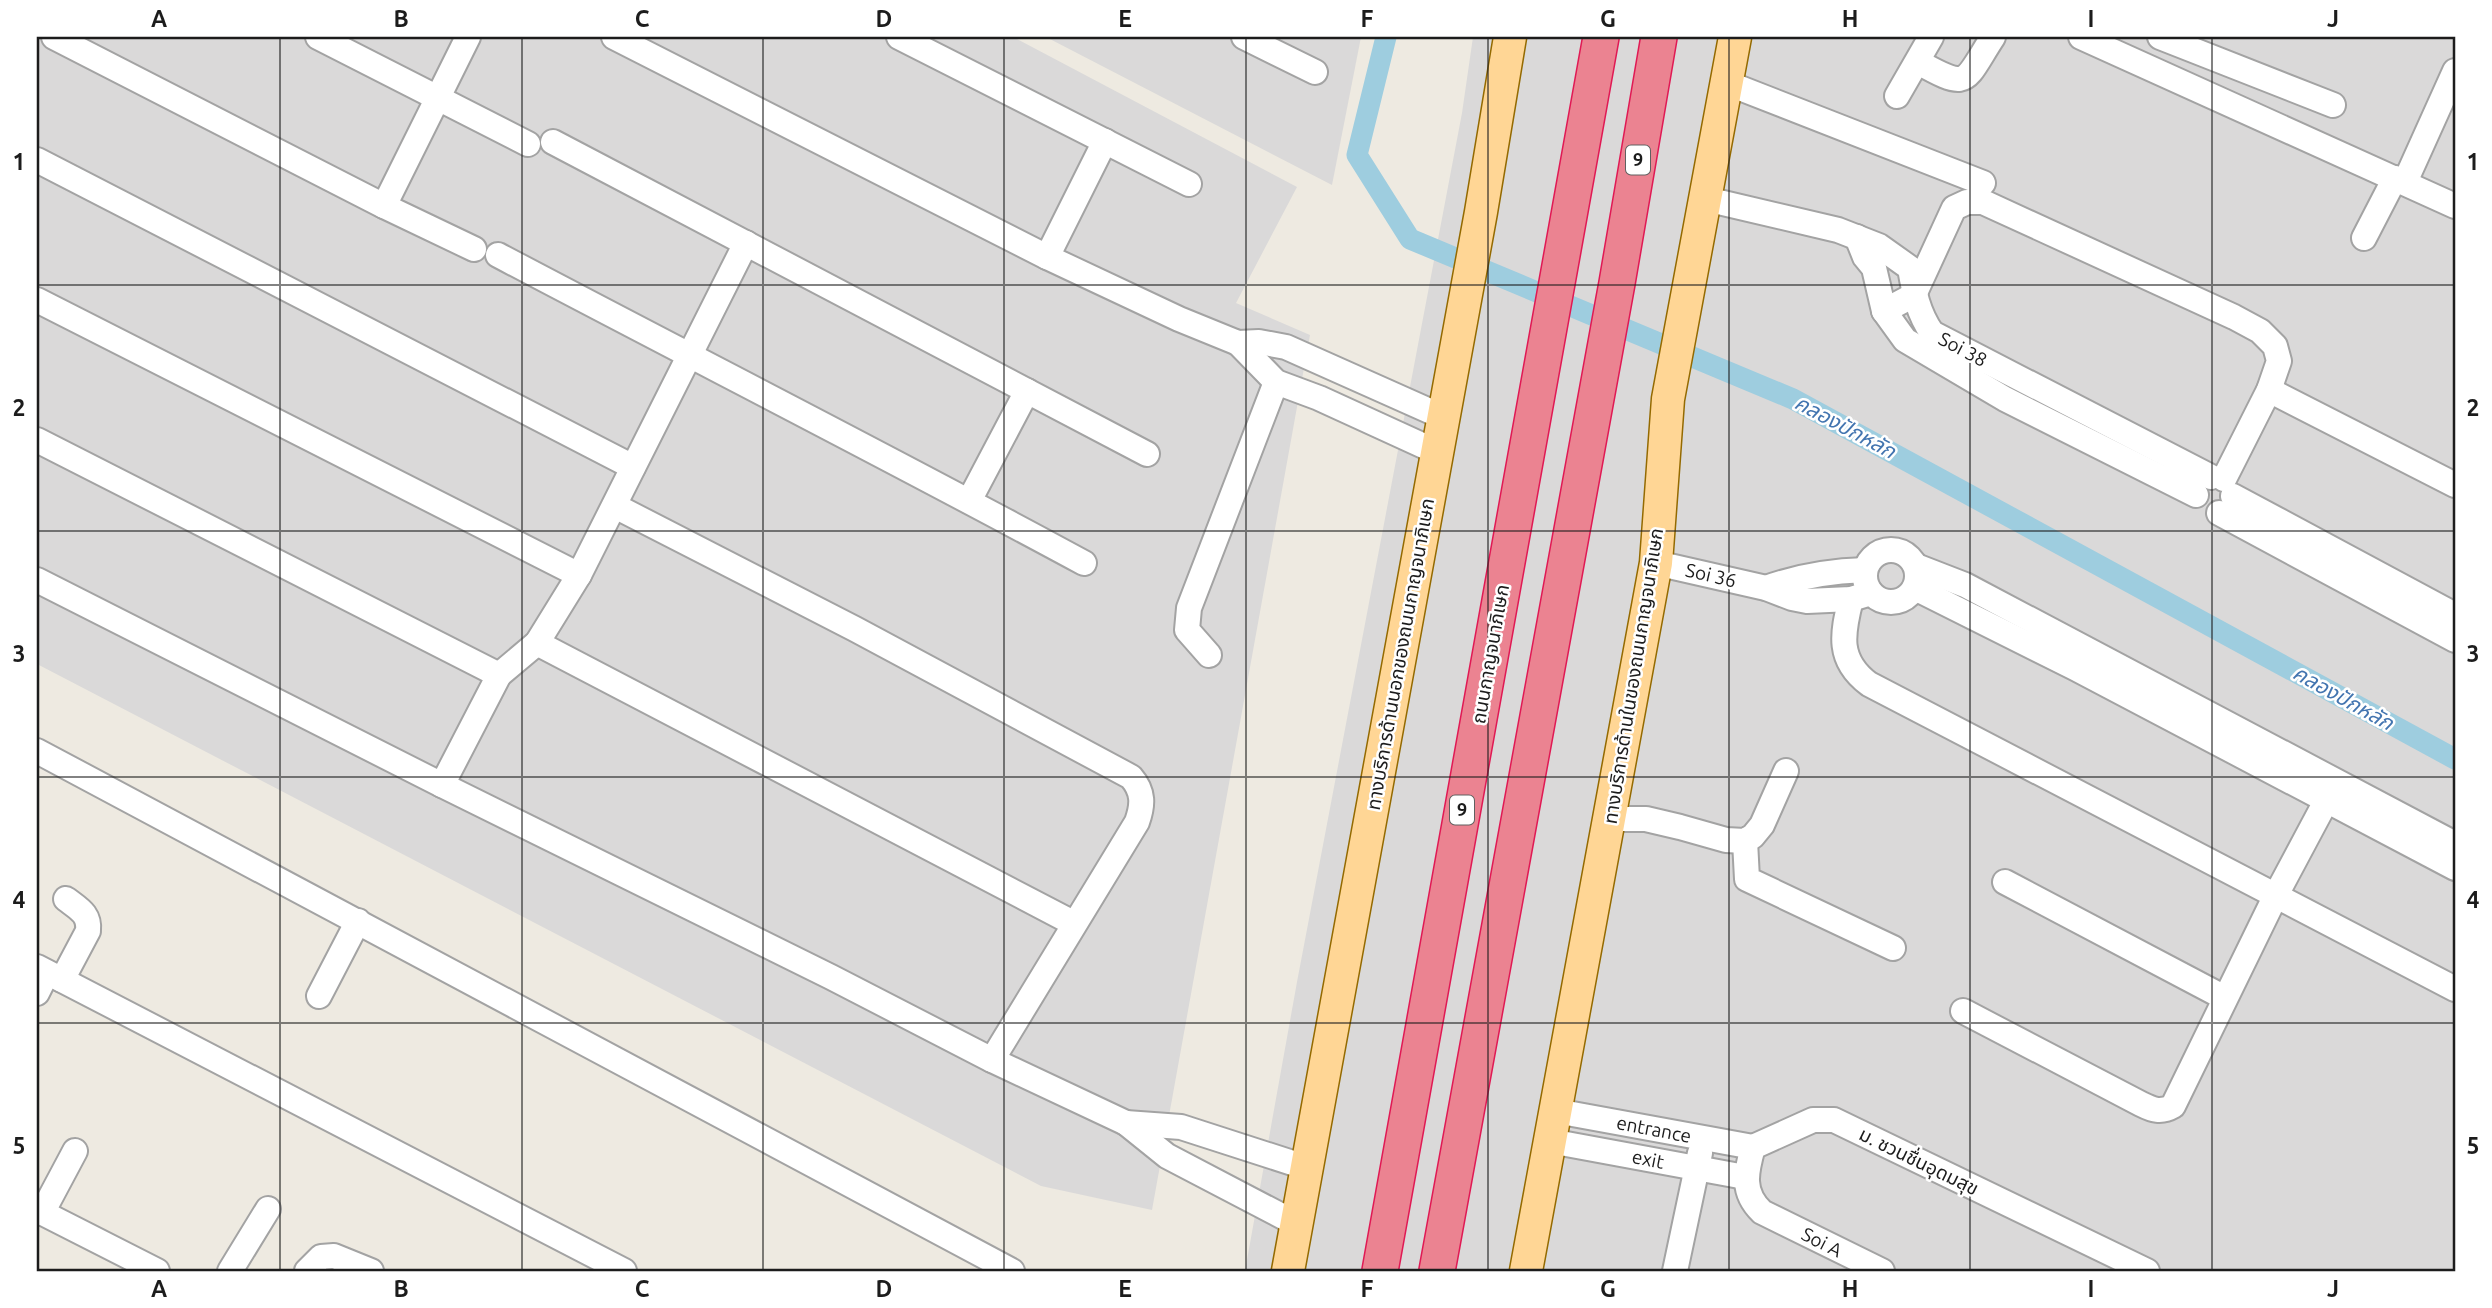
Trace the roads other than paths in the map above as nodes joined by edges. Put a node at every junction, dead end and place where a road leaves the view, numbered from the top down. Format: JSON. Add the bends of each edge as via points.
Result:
{"nodes":[{"id":1,"x":54,"y":37,"type":"edge"},
{"id":2,"x":318,"y":37,"type":"edge"},
{"id":3,"x":468,"y":37,"type":"edge"},
{"id":4,"x":614,"y":37,"type":"edge"},
{"id":5,"x":900,"y":37,"type":"edge"},
{"id":6,"x":1244,"y":37,"type":"edge"},
{"id":7,"x":1510,"y":37,"type":"edge"},
{"id":8,"x":1601,"y":37,"type":"edge"},
{"id":9,"x":1659,"y":37,"type":"edge"},
{"id":10,"x":1735,"y":37,"type":"edge"},
{"id":11,"x":1931,"y":37,"type":"edge"},
{"id":12,"x":1993,"y":37,"type":"edge"},
{"id":13,"x":2081,"y":37,"type":"edge"},
{"id":14,"x":2160,"y":37,"type":"edge"},
{"id":15,"x":1919,"y":62,"type":"junction"},
{"id":16,"x":2455,"y":71,"type":"edge"},
{"id":17,"x":1315,"y":72,"type":"dead end"},
{"id":18,"x":1727,"y":83,"type":"junction"},
{"id":19,"x":1897,"y":96,"type":"dead end"},
{"id":20,"x":438,"y":98,"type":"junction"},
{"id":21,"x":2333,"y":105,"type":"dead end"},
{"id":22,"x":1105,"y":141,"type":"junction"},
{"id":23,"x":553,"y":142,"type":"dead end"},
{"id":24,"x":528,"y":144,"type":"dead end"},
{"id":25,"x":37,"y":160,"type":"edge"},
{"id":26,"x":2400,"y":180,"type":"junction"},
{"id":27,"x":1983,"y":183,"type":"dead end"},
{"id":28,"x":1189,"y":184,"type":"dead end"},
{"id":29,"x":1706,"y":199,"type":"junction"},
{"id":30,"x":2455,"y":205,"type":"edge"},
{"id":31,"x":384,"y":206,"type":"junction"},
{"id":32,"x":1857,"y":237,"type":"junction"},
{"id":33,"x":2364,"y":238,"type":"dead end"},
{"id":34,"x":746,"y":243,"type":"junction"},
{"id":35,"x":474,"y":249,"type":"dead end"},
{"id":36,"x":498,"y":255,"type":"dead end"},
{"id":37,"x":1047,"y":257,"type":"junction"},
{"id":38,"x":1914,"y":295,"type":"junction"},
{"id":39,"x":37,"y":300,"type":"edge"},
{"id":40,"x":1884,"y":311,"type":"junction"},
{"id":41,"x":1926,"y":341,"type":"junction"},
{"id":42,"x":1238,"y":343,"type":"junction"},
{"id":43,"x":690,"y":356,"type":"junction"},
{"id":44,"x":1331,"y":367,"type":"junction"},
{"id":45,"x":1276,"y":382,"type":"junction"},
{"id":46,"x":2269,"y":390,"type":"junction"},
{"id":47,"x":1027,"y":391,"type":"junction"},
{"id":48,"x":1319,"y":398,"type":"junction"},
{"id":49,"x":1443,"y":417,"type":"junction"},
{"id":50,"x":37,"y":440,"type":"edge"},
{"id":51,"x":1437,"y":452,"type":"junction"},
{"id":52,"x":1147,"y":454,"type":"dead end"},
{"id":53,"x":633,"y":467,"type":"junction"},
{"id":54,"x":2455,"y":485,"type":"edge"},
{"id":55,"x":2217,"y":492,"type":"junction"},
{"id":56,"x":969,"y":501,"type":"junction"},
{"id":57,"x":615,"y":506,"type":"junction"},
{"id":58,"x":1084,"y":563,"type":"dead end"},
{"id":59,"x":1656,"y":563,"type":"junction"},
{"id":60,"x":579,"y":575,"type":"junction"},
{"id":61,"x":1916,"y":577,"type":"junction"},
{"id":62,"x":37,"y":580,"type":"edge"},
{"id":63,"x":1862,"y":587,"type":"junction"},
{"id":64,"x":2455,"y":615,"type":"edge"},
{"id":65,"x":2455,"y":640,"type":"edge"},
{"id":66,"x":537,"y":643,"type":"junction"},
{"id":67,"x":1209,"y":655,"type":"dead end"},
{"id":68,"x":499,"y":675,"type":"junction"},
{"id":69,"x":37,"y":751,"type":"edge"},
{"id":70,"x":1786,"y":771,"type":"dead end"},
{"id":71,"x":442,"y":785,"type":"junction"},
{"id":72,"x":2332,"y":791,"type":"junction"},
{"id":73,"x":1610,"y":819,"type":"junction"},
{"id":74,"x":1745,"y":841,"type":"junction"},
{"id":75,"x":2455,"y":844,"type":"edge"},
{"id":76,"x":2455,"y":867,"type":"edge"},
{"id":77,"x":2005,"y":882,"type":"dead end"},
{"id":78,"x":2276,"y":895,"type":"junction"},
{"id":79,"x":66,"y":899,"type":"dead end"},
{"id":80,"x":358,"y":921,"type":"junction"},
{"id":81,"x":1073,"y":923,"type":"junction"},
{"id":82,"x":1893,"y":948,"type":"dead end"},
{"id":83,"x":46,"y":978,"type":"edge"},
{"id":84,"x":2455,"y":989,"type":"edge"},
{"id":85,"x":319,"y":996,"type":"dead end"},
{"id":86,"x":2225,"y":998,"type":"junction"},
{"id":87,"x":1963,"y":1011,"type":"dead end"},
{"id":88,"x":992,"y":1060,"type":"junction"},
{"id":89,"x":1126,"y":1123,"type":"junction"},
{"id":90,"x":1553,"y":1126,"type":"junction"},
{"id":91,"x":1702,"y":1138,"type":"junction"},
{"id":92,"x":1753,"y":1147,"type":"junction"},
{"id":93,"x":75,"y":1151,"type":"dead end"},
{"id":94,"x":1308,"y":1168,"type":"junction"},
{"id":95,"x":1697,"y":1168,"type":"junction"},
{"id":96,"x":1745,"y":1177,"type":"junction"},
{"id":97,"x":268,"y":1209,"type":"dead end"},
{"id":98,"x":39,"y":1211,"type":"edge"},
{"id":99,"x":1297,"y":1224,"type":"junction"},
{"id":100,"x":157,"y":1271,"type":"edge"},
{"id":101,"x":230,"y":1271,"type":"edge"},
{"id":102,"x":307,"y":1271,"type":"edge"},
{"id":103,"x":372,"y":1271,"type":"edge"},
{"id":104,"x":624,"y":1271,"type":"edge"},
{"id":105,"x":1012,"y":1271,"type":"edge"},
{"id":106,"x":1288,"y":1271,"type":"edge"},
{"id":107,"x":1380,"y":1271,"type":"edge"},
{"id":108,"x":1437,"y":1271,"type":"edge"},
{"id":109,"x":1526,"y":1271,"type":"edge"},
{"id":110,"x":1675,"y":1271,"type":"edge"},
{"id":111,"x":1882,"y":1271,"type":"edge"},
{"id":112,"x":2147,"y":1271,"type":"edge"}],
"edges":[{"from":1,"to":31,"type":"street"},
{"from":2,"to":20,"type":"street"},
{"from":3,"to":20,"type":"street"},
{"from":4,"to":37,"type":"street"},
{"from":5,"to":22,"type":"street"},
{"from":6,"to":17,"type":"street"},
{"from":7,"to":49,"type":"main road","name":"ทางบริการด้านนอกของถนนกาญจนาภิเษก"},
{"from":8,"to":107,"type":"highway","name":"ถนนกาญจนาภิเษก","number":"9"},
{"from":9,"to":108,"type":"highway","number":"9"},
{"from":10,"to":18,"type":"main road","name":"ทางบริการด้านในของถนนกาญจนาภิเษก"},
{"from":11,"to":15,"type":"street"},
{"from":12,"to":15,"type":"street","via":[[1960,81]]},
{"from":13,"to":26,"type":"street"},
{"from":14,"to":21,"type":"street"},
{"from":15,"to":19,"type":"street"},
{"from":16,"to":26,"type":"street"},
{"from":18,"to":27,"type":"street"},
{"from":18,"to":29,"type":"main road","name":"ทางบริการด้านในของถนนกาญจนาภิเษก"},
{"from":20,"to":24,"type":"street"},
{"from":20,"to":31,"type":"street"},
{"from":22,"to":28,"type":"street"},
{"from":22,"to":37,"type":"street"},
{"from":23,"to":34,"type":"street"},
{"from":25,"to":53,"type":"street"},
{"from":26,"to":30,"type":"street"},
{"from":26,"to":33,"type":"street"},
{"from":29,"to":32,"type":"street","name":"Soi 38"},
{"from":29,"to":59,"type":"main road","name":"ทางบริการด้านในของถนนกาญจนาภิเษก","via":[[1668,400]]},
{"from":31,"to":35,"type":"street"},
{"from":32,"to":38,"type":"street","name":"Soi 38","via":[[1910,268]]},
{"from":32,"to":40,"type":"street","via":[[1874,268]]},
{"from":34,"to":43,"type":"street"},
{"from":34,"to":47,"type":"street"},
{"from":36,"to":43,"type":"street"},
{"from":37,"to":42,"type":"street"},
{"from":38,"to":40,"type":"street"},
{"from":38,"to":41,"type":"street","name":"Soi 38"},
{"from":38,"to":46,"type":"street","via":[[1954,208],[1983,202],[2260,331],[2275,346],[2279,361]]},
{"from":39,"to":60,"type":"street"},
{"from":40,"to":41,"type":"street","via":[[1905,340]]},
{"from":41,"to":55,"type":"street","name":"Soi 38"},
{"from":42,"to":44,"type":"street","via":[[1286,347]]},
{"from":42,"to":45,"type":"street"},
{"from":43,"to":53,"type":"street"},
{"from":43,"to":56,"type":"street"},
{"from":44,"to":48,"type":"street"},
{"from":44,"to":49,"type":"street"},
{"from":45,"to":48,"type":"street"},
{"from":45,"to":67,"type":"street","via":[[1189,608],[1187,630]]},
{"from":46,"to":54,"type":"street"},
{"from":46,"to":55,"type":"street"},
{"from":47,"to":52,"type":"street"},
{"from":47,"to":56,"type":"street"},
{"from":48,"to":51,"type":"street"},
{"from":49,"to":51,"type":"main road","name":"ทางบริการด้านนอกของถนนกาญจนาภิเษก"},
{"from":50,"to":68,"type":"street"},
{"from":51,"to":94,"type":"main road","name":"ทางบริการด้านนอกของถนนกาญจนาภิเษก"},
{"from":53,"to":57,"type":"street"},
{"from":55,"to":64,"type":"street"},
{"from":55,"to":65,"type":"street"},
{"from":56,"to":58,"type":"street"},
{"from":57,"to":60,"type":"street"},
{"from":57,"to":81,"type":"street","via":[[1130,778],[1142,794],[1137,822]]},
{"from":59,"to":63,"type":"street","name":"Soi 36","via":[[1766,587],[1807,601]]},
{"from":59,"to":73,"type":"main road","name":"ทางบริการด้านในของถนนกาญจนาภิเษก"},
{"from":60,"to":66,"type":"street"},
{"from":61,"to":63,"type":"street","via":[[1908,596],[1899,601],[1879,599]]},
{"from":61,"to":63,"type":"street","via":[[1911,558],[1885,550],[1869,561]]},
{"from":61,"to":72,"type":"street","via":[[1965,585],[2080,658]]},
{"from":62,"to":71,"type":"street"},
{"from":63,"to":78,"type":"street","via":[[1845,622],[1847,660],[1854,673]]},
{"from":66,"to":68,"type":"street"},
{"from":66,"to":81,"type":"street"},
{"from":68,"to":71,"type":"street"},
{"from":69,"to":80,"type":"street"},
{"from":70,"to":74,"type":"street","via":[[1762,825]]},
{"from":71,"to":88,"type":"street"},
{"from":72,"to":75,"type":"street"},
{"from":72,"to":76,"type":"street"},
{"from":72,"to":78,"type":"street"},
{"from":73,"to":74,"type":"street","via":[[1646,820]]},
{"from":73,"to":90,"type":"main road","name":"ทางบริการด้านในของถนนกาญจนาภิเษก"},
{"from":74,"to":82,"type":"street","via":[[1747,879]]},
{"from":77,"to":86,"type":"street"},
{"from":78,"to":84,"type":"street"},
{"from":78,"to":86,"type":"street"},
{"from":79,"to":83,"type":"street","via":[[88,916],[88,931]]},
{"from":80,"to":85,"type":"street"},
{"from":80,"to":105,"type":"street"},
{"from":81,"to":88,"type":"street"},
{"from":83,"to":104,"type":"street"},
{"from":86,"to":87,"type":"street","via":[[2173,1106],[2165,1111],[2141,1104]]},
{"from":88,"to":89,"type":"street"},
{"from":89,"to":94,"type":"street","via":[[1181,1127]]},
{"from":89,"to":99,"type":"street","via":[[1167,1156]]},
{"from":90,"to":91,"type":"street","name":"entrance"},
{"from":90,"to":95,"type":"street","name":"exit"},
{"from":90,"to":109,"type":"main road","name":"ทางบริการด้านในของถนนกาญจนาภิเษก"},
{"from":91,"to":92,"type":"street","name":"entrance"},
{"from":91,"to":95,"type":"street"},
{"from":92,"to":96,"type":"street"},
{"from":92,"to":112,"type":"street","name":"ม. ชวนชื่นอุดมสุข","via":[[1813,1119],[1834,1120]]},
{"from":93,"to":98,"type":"street"},
{"from":94,"to":99,"type":"main road","name":"ทางบริการด้านนอกของถนนกาญจนาภิเษก"},
{"from":95,"to":96,"type":"street","name":"exit"},
{"from":95,"to":110,"type":"street"},
{"from":96,"to":111,"type":"street","name":"Soi A","via":[[1753,1203],[1762,1212]]},
{"from":97,"to":101,"type":"street"},
{"from":98,"to":100,"type":"street"},
{"from":99,"to":106,"type":"main road","name":"ทางบริการด้านนอกของถนนกาญจนาภิเษก"},
{"from":102,"to":103,"type":"street","via":[[321,1257],[334,1256]]}]}
